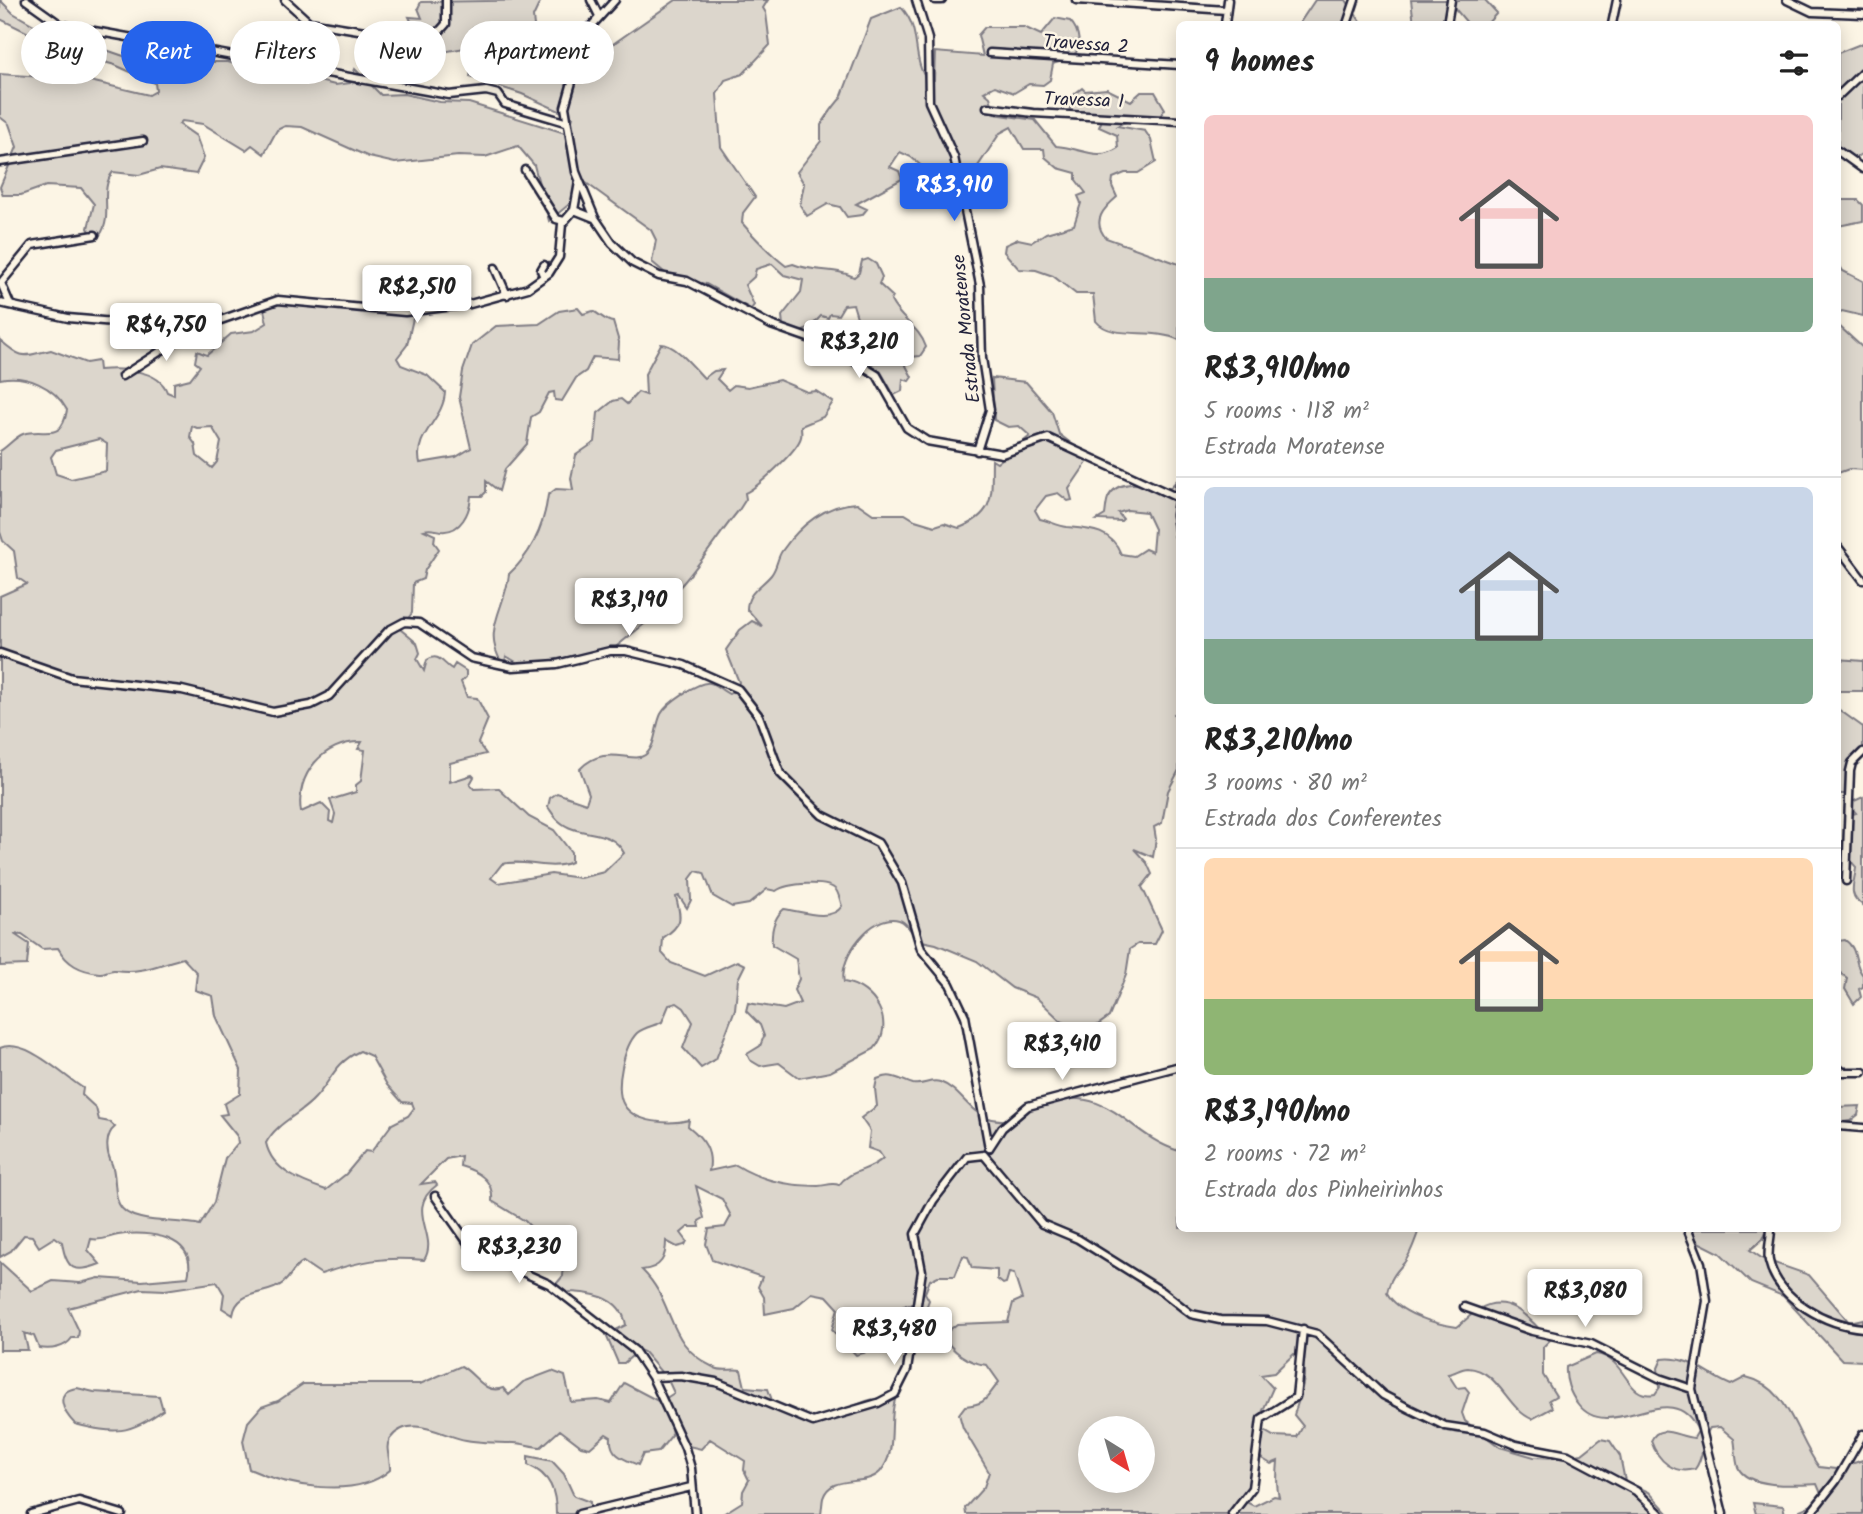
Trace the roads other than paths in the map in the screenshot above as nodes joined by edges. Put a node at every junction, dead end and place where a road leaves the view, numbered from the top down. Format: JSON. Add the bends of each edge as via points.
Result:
{"nodes":[{"id":1,"x":26,"y":0,"type":"edge"},
{"id":2,"x":285,"y":0,"type":"edge"},
{"id":3,"x":446,"y":0,"type":"edge"},
{"id":4,"x":592,"y":0,"type":"edge"},
{"id":5,"x":615,"y":0,"type":"edge"},
{"id":6,"x":915,"y":0,"type":"edge"},
{"id":7,"x":934,"y":0,"type":"edge"},
{"id":8,"x":942,"y":0,"type":"edge"},
{"id":9,"x":1076,"y":0,"type":"edge"},
{"id":10,"x":1228,"y":0,"type":"edge"},
{"id":11,"x":1355,"y":0,"type":"edge"},
{"id":12,"x":1451,"y":0,"type":"edge"},
{"id":13,"x":1617,"y":0,"type":"edge"},
{"id":14,"x":1787,"y":0,"type":"edge"},
{"id":15,"x":1226,"y":10,"type":"junction"},
{"id":16,"x":1863,"y":14,"type":"edge"},
{"id":17,"x":599,"y":16,"type":"junction"},
{"id":18,"x":1224,"y":21,"type":"edge"},
{"id":19,"x":1348,"y":21,"type":"edge"},
{"id":20,"x":1448,"y":21,"type":"edge"},
{"id":21,"x":1613,"y":21,"type":"edge"},
{"id":22,"x":990,"y":53,"type":"dead end"},
{"id":23,"x":1176,"y":65,"type":"edge"},
{"id":24,"x":1863,"y":72,"type":"edge"},
{"id":25,"x":1841,"y":93,"type":"edge"},
{"id":26,"x":987,"y":107,"type":"dead end"},
{"id":27,"x":1176,"y":121,"type":"edge"},
{"id":28,"x":565,"y":122,"type":"junction"},
{"id":29,"x":142,"y":141,"type":"dead end"},
{"id":30,"x":1841,"y":153,"type":"edge"},
{"id":31,"x":0,"y":162,"type":"edge"},
{"id":32,"x":1863,"y":169,"type":"edge"},
{"id":33,"x":525,"y":170,"type":"dead end"},
{"id":34,"x":579,"y":180,"type":"junction"},
{"id":35,"x":574,"y":210,"type":"junction"},
{"id":36,"x":595,"y":218,"type":"junction"},
{"id":37,"x":564,"y":221,"type":"junction"},
{"id":38,"x":95,"y":235,"type":"dead end"},
{"id":39,"x":544,"y":265,"type":"dead end"},
{"id":40,"x":495,"y":268,"type":"dead end"},
{"id":41,"x":544,"y":277,"type":"junction"},
{"id":42,"x":0,"y":284,"type":"edge"},
{"id":43,"x":507,"y":295,"type":"junction"},
{"id":44,"x":0,"y":303,"type":"edge"},
{"id":45,"x":10,"y":304,"type":"junction"},
{"id":46,"x":195,"y":329,"type":"junction"},
{"id":47,"x":122,"y":376,"type":"dead end"},
{"id":48,"x":977,"y":451,"type":"junction"},
{"id":49,"x":1176,"y":497,"type":"edge"},
{"id":50,"x":1841,"y":551,"type":"edge"},
{"id":51,"x":1863,"y":580,"type":"edge"},
{"id":52,"x":0,"y":653,"type":"edge"},
{"id":53,"x":1863,"y":752,"type":"edge"},
{"id":54,"x":1846,"y":881,"type":"dead end"},
{"id":55,"x":1176,"y":1067,"type":"edge"},
{"id":56,"x":1841,"y":1070,"type":"edge"},
{"id":57,"x":1863,"y":1072,"type":"edge"},
{"id":58,"x":1841,"y":1126,"type":"edge"},
{"id":59,"x":1863,"y":1128,"type":"edge"},
{"id":60,"x":989,"y":1148,"type":"junction"},
{"id":61,"x":984,"y":1155,"type":"junction"},
{"id":62,"x":435,"y":1196,"type":"dead end"},
{"id":63,"x":1689,"y":1232,"type":"edge"},
{"id":64,"x":1771,"y":1232,"type":"edge"},
{"id":65,"x":1464,"y":1307,"type":"dead end"},
{"id":66,"x":1863,"y":1328,"type":"edge"},
{"id":67,"x":1303,"y":1329,"type":"junction"},
{"id":68,"x":652,"y":1377,"type":"junction"},
{"id":69,"x":1692,"y":1389,"type":"junction"},
{"id":70,"x":1863,"y":1434,"type":"edge"},
{"id":71,"x":691,"y":1487,"type":"junction"},
{"id":72,"x":31,"y":1514,"type":"edge"},
{"id":73,"x":122,"y":1514,"type":"edge"},
{"id":74,"x":579,"y":1514,"type":"edge"},
{"id":75,"x":695,"y":1514,"type":"edge"},
{"id":76,"x":1232,"y":1514,"type":"edge"},
{"id":77,"x":1660,"y":1514,"type":"edge"},
{"id":78,"x":1723,"y":1514,"type":"edge"},
{"id":79,"x":1810,"y":1514,"type":"edge"}],
"edges":[{"from":1,"to":28,"type":"street","via":[[61,25],[449,95],[498,93],[505,104]]},
{"from":2,"to":3,"type":"street","via":[[309,22],[421,40],[437,34],[446,24]]},
{"from":4,"to":17,"type":"street"},
{"from":5,"to":17,"type":"street"},
{"from":6,"to":48,"type":"street","name":"Estrada Moratense","via":[[928,39],[929,102],[954,157],[980,285],[982,358],[990,410]]},
{"from":7,"to":8,"type":"street"},
{"from":9,"to":15,"type":"street"},
{"from":10,"to":15,"type":"street"},
{"from":11,"to":19,"type":"street"},
{"from":12,"to":20,"type":"street"},
{"from":13,"to":21,"type":"street"},
{"from":14,"to":16,"type":"street","via":[[1812,12]]},
{"from":15,"to":18,"type":"street"},
{"from":17,"to":28,"type":"street","via":[[586,32]]},
{"from":22,"to":23,"type":"street","name":"Travessa 2"},
{"from":24,"to":25,"type":"street"},
{"from":26,"to":27,"type":"street","name":"Travessa 1"},
{"from":28,"to":34,"type":"street"},
{"from":29,"to":31,"type":"street"},
{"from":30,"to":32,"type":"street"},
{"from":33,"to":37,"type":"street","via":[[556,219]]},
{"from":34,"to":35,"type":"street"},
{"from":34,"to":36,"type":"street"},
{"from":35,"to":36,"type":"street"},
{"from":35,"to":37,"type":"street"},
{"from":36,"to":48,"type":"street","via":[[633,263],[659,276],[687,281],[771,325],[828,345],[877,375],[907,428],[928,441]]},
{"from":37,"to":41,"type":"street","via":[[559,257]]},
{"from":38,"to":42,"type":"street","via":[[32,245]]},
{"from":39,"to":41,"type":"street"},
{"from":40,"to":43,"type":"street"},
{"from":41,"to":43,"type":"street"},
{"from":42,"to":45,"type":"street"},
{"from":43,"to":46,"type":"street","via":[[405,312],[278,300]]},
{"from":44,"to":45,"type":"street"},
{"from":45,"to":46,"type":"street","via":[[68,318]]},
{"from":46,"to":47,"type":"street"},
{"from":48,"to":49,"type":"street","via":[[1002,454],[1048,438]]},
{"from":50,"to":51,"type":"street"},
{"from":52,"to":60,"type":"street","via":[[72,678],[182,690],[273,712],[311,705],[329,696],[389,629],[411,621],[428,626],[471,658],[490,664],[557,664],[626,651],[684,665],[734,687],[759,716],[780,773],[822,815],[878,843],[902,883],[921,949],[950,984],[965,1016]]},
{"from":53,"to":54,"type":"street","via":[[1850,771]]},
{"from":55,"to":60,"type":"street","via":[[1028,1106],[1002,1128]]},
{"from":56,"to":57,"type":"street"},
{"from":58,"to":59,"type":"street"},
{"from":60,"to":61,"type":"street"},
{"from":61,"to":67,"type":"street","via":[[1042,1224],[1090,1246],[1191,1314]]},
{"from":61,"to":68,"type":"street","via":[[967,1157],[916,1231],[922,1271],[907,1370],[895,1394],[813,1422],[716,1382]]},
{"from":62,"to":68,"type":"street","via":[[473,1250],[560,1292],[631,1346]]},
{"from":63,"to":69,"type":"street","via":[[1701,1263],[1707,1301]]},
{"from":64,"to":66,"type":"street","via":[[1768,1258],[1784,1288],[1813,1315]]},
{"from":65,"to":69,"type":"street","via":[[1532,1331],[1591,1344]]},
{"from":67,"to":76,"type":"street","via":[[1296,1397],[1261,1419],[1252,1488]]},
{"from":67,"to":77,"type":"street","via":[[1317,1334],[1383,1395],[1410,1409],[1445,1426],[1567,1455],[1636,1491]]},
{"from":68,"to":71,"type":"street","via":[[685,1448]]},
{"from":69,"to":78,"type":"street"},
{"from":70,"to":79,"type":"street"},
{"from":71,"to":74,"type":"street"},
{"from":71,"to":75,"type":"street"},
{"from":72,"to":73,"type":"street","via":[[79,1502]]}]}
